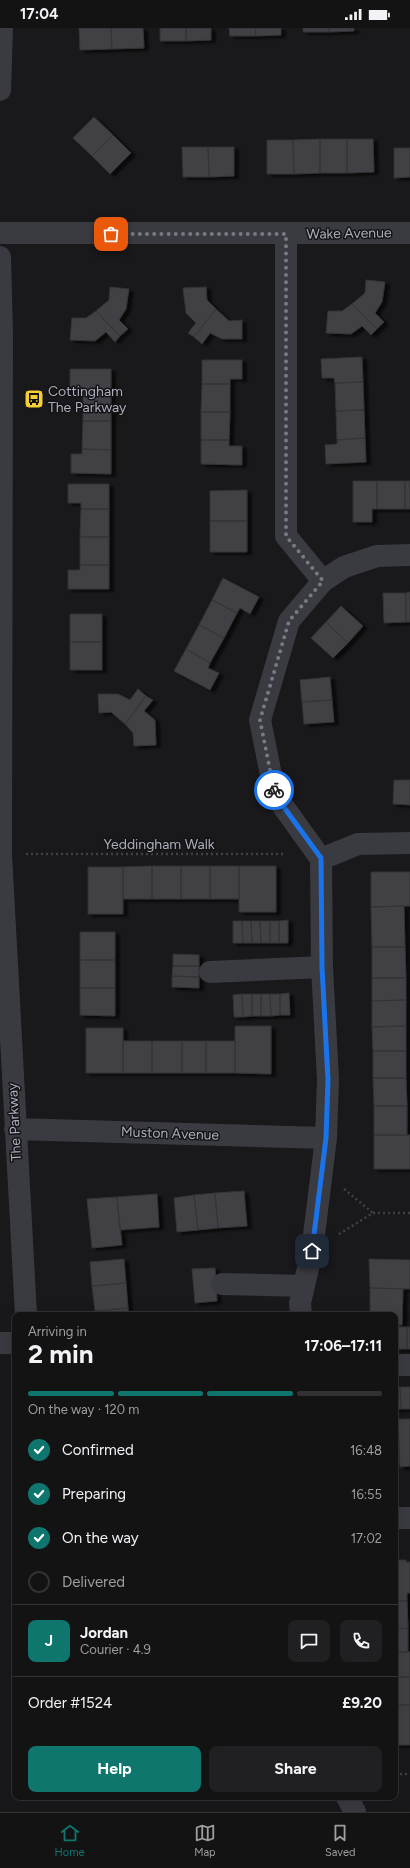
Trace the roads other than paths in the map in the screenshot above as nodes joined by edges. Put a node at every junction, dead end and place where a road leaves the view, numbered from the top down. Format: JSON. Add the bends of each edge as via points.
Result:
{"nodes":[{"id":1,"x":2,"y":28,"type":"edge"},
{"id":2,"x":0,"y":90,"type":"edge"},
{"id":3,"x":0,"y":233,"type":"edge"},
{"id":4,"x":410,"y":233,"type":"edge"},
{"id":5,"x":286,"y":234,"type":"junction"},
{"id":6,"x":0,"y":256,"type":"edge"},
{"id":7,"x":1,"y":335,"type":"edge"},
{"id":8,"x":410,"y":555,"type":"edge"},
{"id":9,"x":323,"y":581,"type":"junction"},
{"id":10,"x":0,"y":792,"type":"edge"},
{"id":11,"x":410,"y":843,"type":"edge"},
{"id":12,"x":320,"y":856,"type":"junction"},
{"id":13,"x":322,"y":967,"type":"junction"},
{"id":14,"x":210,"y":972,"type":"dead end"},
{"id":15,"x":15,"y":1129,"type":"junction"},
{"id":16,"x":326,"y":1138,"type":"junction"},
{"id":17,"x":222,"y":1284,"type":"dead end"},
{"id":18,"x":304,"y":1286,"type":"junction"},
{"id":19,"x":26,"y":1312,"type":"edge"},
{"id":20,"x":301,"y":1312,"type":"edge"},
{"id":21,"x":0,"y":1343,"type":"edge"},
{"id":22,"x":12,"y":1343,"type":"edge"},
{"id":23,"x":398,"y":1364,"type":"edge"},
{"id":24,"x":410,"y":1365,"type":"edge"},
{"id":25,"x":398,"y":1518,"type":"edge"},
{"id":26,"x":410,"y":1518,"type":"edge"},
{"id":27,"x":349,"y":1800,"type":"edge"},
{"id":28,"x":355,"y":1812,"type":"edge"}],
"edges":[{"from":1,"to":2,"type":"street"},
{"from":3,"to":5,"type":"street","name":"Wake Avenue"},
{"from":4,"to":5,"type":"street","name":"Wake Avenue"},
{"from":5,"to":9,"type":"street","via":[[286,536]]},
{"from":6,"to":7,"type":"street","name":"The Parkway"},
{"from":7,"to":10,"type":"street","name":"The Parkway"},
{"from":8,"to":9,"type":"street","via":[[370,558],[344,567]]},
{"from":9,"to":12,"type":"street","via":[[289,621],[260,720],[275,795]]},
{"from":10,"to":15,"type":"street","name":"The Parkway"},
{"from":11,"to":12,"type":"street","via":[[358,844]]},
{"from":12,"to":13,"type":"street"},
{"from":13,"to":14,"type":"street"},
{"from":13,"to":16,"type":"street","via":[[328,1080]]},
{"from":15,"to":16,"type":"street","name":"Muston Avenue"},
{"from":15,"to":19,"type":"street","name":"The Parkway"},
{"from":16,"to":18,"type":"street","via":[[312,1251]]},
{"from":17,"to":18,"type":"street"},
{"from":18,"to":20,"type":"street"},
{"from":21,"to":22,"type":"street"},
{"from":23,"to":24,"type":"street"},
{"from":25,"to":26,"type":"street"},
{"from":27,"to":28,"type":"street"}]}
